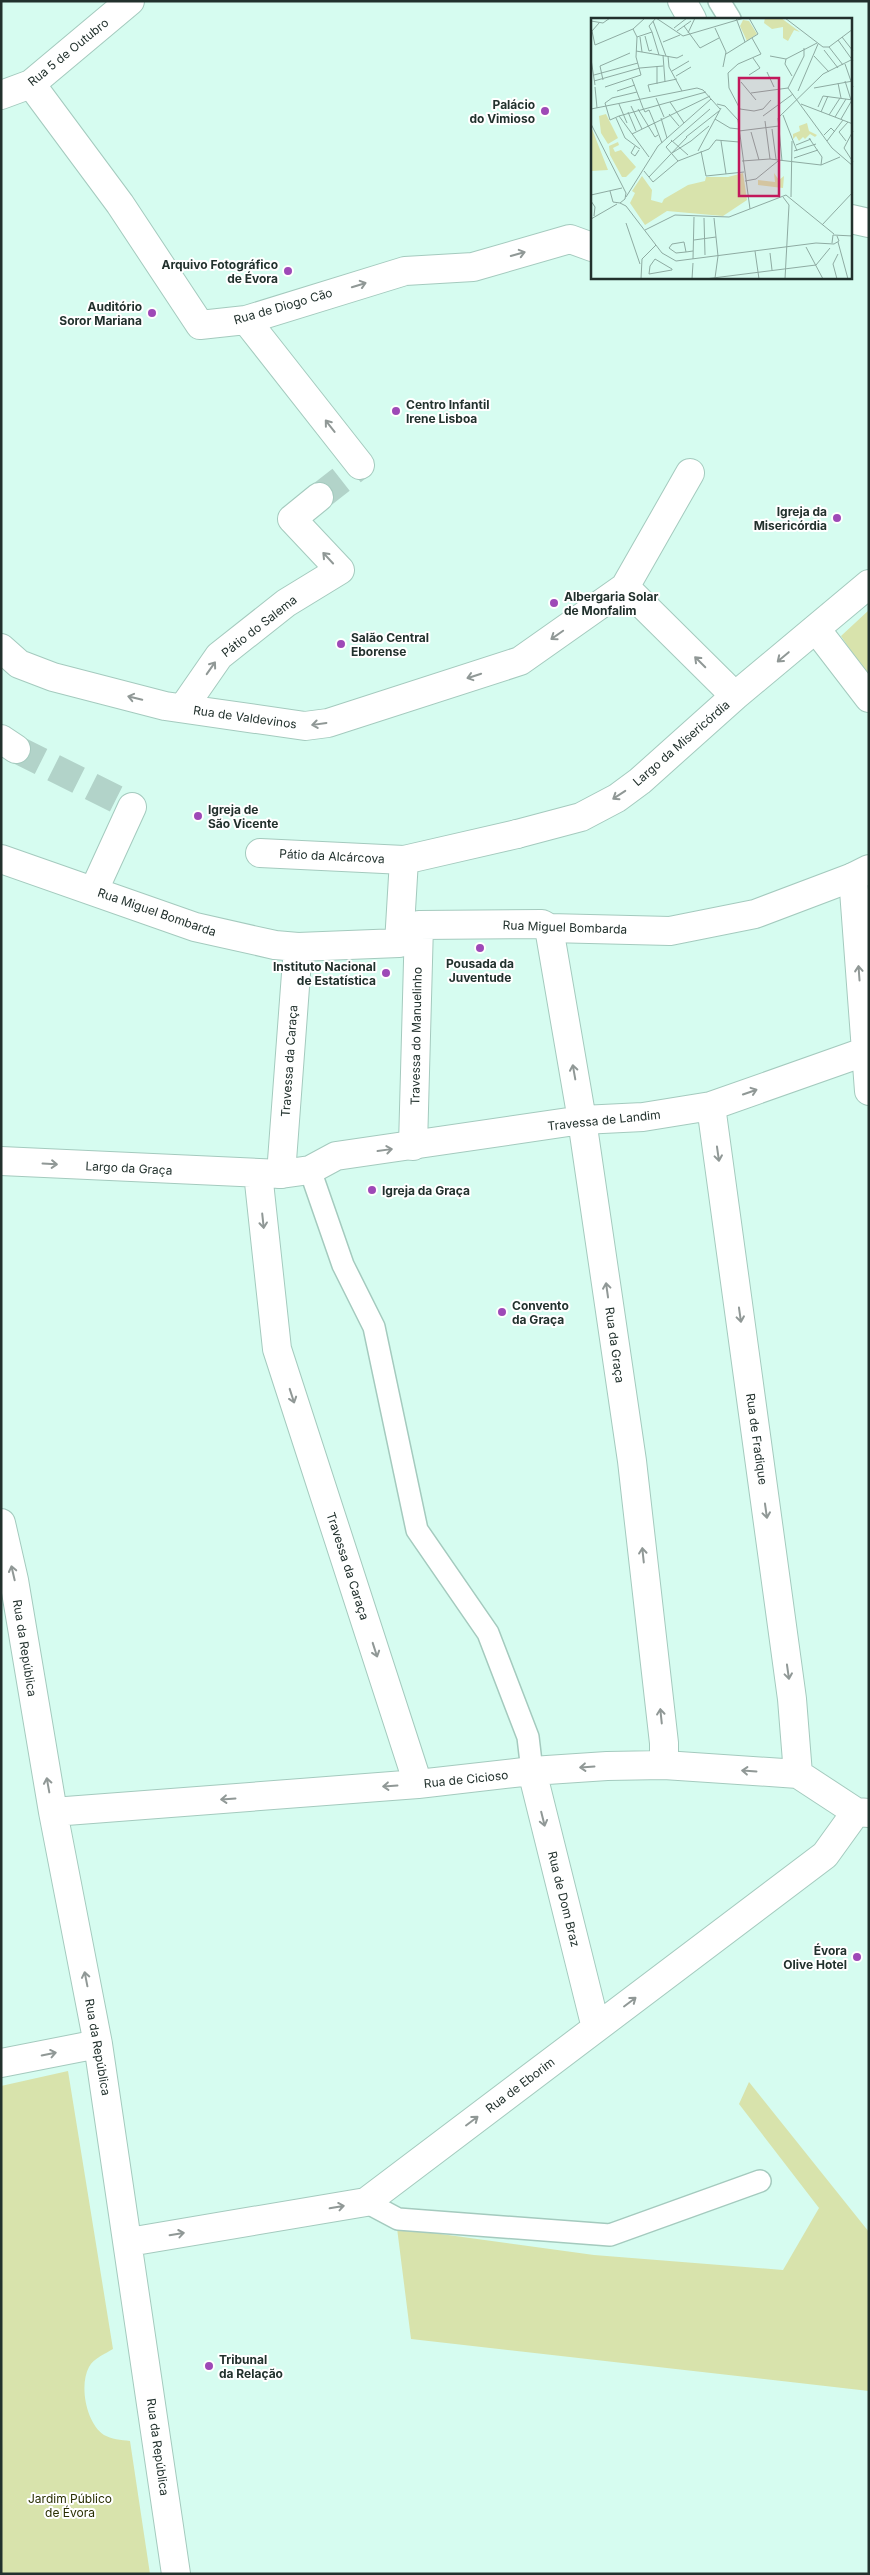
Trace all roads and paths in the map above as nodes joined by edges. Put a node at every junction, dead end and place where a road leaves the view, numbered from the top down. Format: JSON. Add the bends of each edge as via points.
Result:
{"nodes":[{"id":1,"x":130,"y":1,"type":"edge"},
{"id":2,"x":682,"y":1,"type":"edge"},
{"id":3,"x":719,"y":1,"type":"edge"},
{"id":4,"x":691,"y":18,"type":"edge"},
{"id":5,"x":729,"y":18,"type":"edge"},
{"id":6,"x":31,"y":84,"type":"junction"},
{"id":7,"x":1,"y":95,"type":"edge"},
{"id":8,"x":852,"y":219,"type":"edge"},
{"id":9,"x":869,"y":223,"type":"edge"},
{"id":10,"x":591,"y":247,"type":"edge"},
{"id":11,"x":246,"y":320,"type":"junction"},
{"id":12,"x":360,"y":465,"type":"dead end"},
{"id":13,"x":690,"y":473,"type":"dead end"},
{"id":14,"x":319,"y":497,"type":"tunnel mouth"},
{"id":15,"x":869,"y":584,"type":"edge"},
{"id":16,"x":626,"y":587,"type":"junction"},
{"id":17,"x":825,"y":622,"type":"junction"},
{"id":18,"x":1,"y":648,"type":"edge"},
{"id":19,"x":735,"y":696,"type":"junction"},
{"id":20,"x":869,"y":698,"type":"edge"},
{"id":21,"x":183,"y":708,"type":"junction"},
{"id":22,"x":132,"y":807,"type":"dead end"},
{"id":23,"x":260,"y":853,"type":"dead end"},
{"id":24,"x":1,"y":859,"type":"edge"},
{"id":25,"x":404,"y":860,"type":"junction"},
{"id":26,"x":861,"y":873,"type":"edge"},
{"id":27,"x":94,"y":890,"type":"junction"},
{"id":28,"x":549,"y":928,"type":"junction"},
{"id":29,"x":409,"y":934,"type":"junction"},
{"id":30,"x":298,"y":947,"type":"junction"},
{"id":31,"x":864,"y":1052,"type":"junction"},
{"id":32,"x":869,"y":1091,"type":"edge"},
{"id":33,"x":711,"y":1106,"type":"junction"},
{"id":34,"x":582,"y":1120,"type":"junction"},
{"id":35,"x":413,"y":1146,"type":"junction"},
{"id":36,"x":336,"y":1156,"type":"joint"},
{"id":37,"x":1,"y":1161,"type":"edge"},
{"id":38,"x":310,"y":1170,"type":"junction"},
{"id":39,"x":270,"y":1174,"type":"junction"},
{"id":40,"x":1,"y":1523,"type":"edge"},
{"id":41,"x":664,"y":1765,"type":"junction"},
{"id":42,"x":532,"y":1771,"type":"junction"},
{"id":43,"x":798,"y":1774,"type":"junction"},
{"id":44,"x":418,"y":1784,"type":"junction"},
{"id":45,"x":53,"y":1812,"type":"junction"},
{"id":46,"x":862,"y":1812,"type":"edge"},
{"id":47,"x":596,"y":2028,"type":"junction"},
{"id":48,"x":98,"y":2044,"type":"junction"},
{"id":49,"x":1,"y":2063,"type":"edge"},
{"id":50,"x":760,"y":2181,"type":"dead end"},
{"id":51,"x":366,"y":2202,"type":"junction"},
{"id":52,"x":129,"y":2242,"type":"junction"},
{"id":53,"x":176,"y":2574,"type":"edge"}],
"edges":[{"from":1,"to":6,"type":"street","name":"Rua 5 de Outubro"},
{"from":2,"to":4,"type":"street"},
{"from":3,"to":5,"type":"lane"},
{"from":6,"to":7,"type":"street","name":"Rua 5 de Outubro"},
{"from":6,"to":11,"type":"street","name":"Rua de Diogo Cão","via":[[120,204],[200,325]]},
{"from":8,"to":9,"type":"street"},
{"from":11,"to":10,"type":"street","name":"Rua de Diogo Cão","one_way":true,"via":[[405,270],[473,267],[570,239]]},
{"from":12,"to":11,"type":"street","one_way":true},
{"from":13,"to":16,"type":"street"},
{"from":21,"to":14,"type":"street","name":"Pátio do Salema","one_way":true,"via":[[219,656],[286,603],[340,570],[292,519]]},
{"from":15,"to":17,"type":"street","name":"Largo da Misericórdia"},
{"from":19,"to":16,"type":"street","name":"Largo da Misericórdia","one_way":true},
{"from":16,"to":21,"type":"street","name":"Rua de Valdevinos","one_way":true,"via":[[520,661],[320,724],[305,726]]},
{"from":17,"to":19,"type":"street","name":"Largo da Misericórdia","one_way":true},
{"from":17,"to":20,"type":"street"},
{"from":21,"to":18,"type":"street","name":"Rua de Valdevinos","one_way":true,"via":[[53,677],[19,664]]},
{"from":19,"to":25,"type":"street","name":"Largo da Misericórdia","one_way":true,"via":[[640,781],[580,817]]},
{"from":22,"to":27,"type":"street"},
{"from":23,"to":25,"type":"street","name":"Pátio da Alcárcova"},
{"from":24,"to":27,"type":"street","name":"Rua Miguel Bombarda"},
{"from":25,"to":29,"type":"street","name":"Travessa do Manuelinho"},
{"from":26,"to":28,"type":"street","name":"Rua Miguel Bombarda","via":[[755,914],[670,930]]},
{"from":31,"to":26,"type":"street","one_way":true},
{"from":27,"to":30,"type":"street","name":"Rua Miguel Bombarda","via":[[195,927],[243,939]]},
{"from":28,"to":29,"type":"street","name":"Rua Miguel Bombarda","via":[[542,924]]},
{"from":34,"to":28,"type":"street","name":"Rua da Graça","one_way":true},
{"from":29,"to":30,"type":"street","name":"Rua Miguel Bombarda"},
{"from":29,"to":35,"type":"street","name":"Travessa do Manuelinho"},
{"from":30,"to":39,"type":"street","name":"Travessa da Caraça"},
{"from":31,"to":32,"type":"street"},
{"from":33,"to":31,"type":"street","name":"Travessa de Landim","one_way":true},
{"from":33,"to":34,"type":"street","name":"Travessa de Landim","via":[[643,1117]]},
{"from":33,"to":43,"type":"street","name":"Rua de Fradique","one_way":true,"via":[[792,1699]]},
{"from":34,"to":35,"type":"street","name":"Travessa de Landim"},
{"from":41,"to":34,"type":"street","name":"Rua da Graça","one_way":true,"via":[[632,1461]]},
{"from":36,"to":35,"type":"street","name":"Travessa de Landim","one_way":true},
{"from":36,"to":38,"type":"street","name":"Largo da Graça"},
{"from":37,"to":39,"type":"street","name":"Largo da Graça","one_way":true},
{"from":38,"to":39,"type":"street","name":"Largo da Graça"},
{"from":38,"to":42,"type":"lane","via":[[343,1265],[374,1327],[417,1530],[488,1633],[528,1737]]},
{"from":39,"to":44,"type":"street","name":"Travessa da Caraça","one_way":true,"via":[[277,1349]]},
{"from":45,"to":40,"type":"street","name":"Rua da República","one_way":true,"via":[[14,1580]]},
{"from":41,"to":42,"type":"street","name":"Rua de Cicioso","one_way":true},
{"from":43,"to":41,"type":"street","name":"Rua de Cicioso","one_way":true},
{"from":42,"to":44,"type":"street","name":"Rua de Cicioso"},
{"from":42,"to":47,"type":"street","name":"Rua de Dom Braz","one_way":true},
{"from":43,"to":46,"type":"street","name":"Rua de Cicioso"},
{"from":44,"to":45,"type":"street","name":"Rua de Cicioso","one_way":true},
{"from":48,"to":45,"type":"street","name":"Rua da República","one_way":true},
{"from":47,"to":46,"type":"street","name":"Rua de Eborim","one_way":true,"via":[[825,1855]]},
{"from":51,"to":47,"type":"street","name":"Rua de Eborim","one_way":true},
{"from":49,"to":48,"type":"street","one_way":true},
{"from":48,"to":52,"type":"street","name":"Rua da República"},
{"from":50,"to":51,"type":"lane","via":[[610,2234],[398,2219]]},
{"from":52,"to":51,"type":"street","name":"Rua de Eborim","one_way":true},
{"from":52,"to":53,"type":"street","name":"Rua da República"}]}
